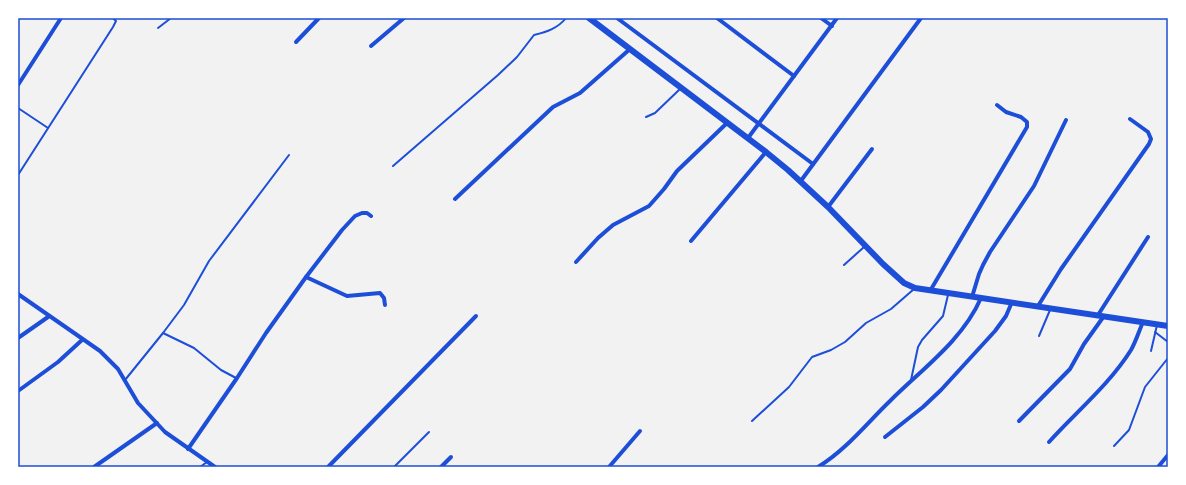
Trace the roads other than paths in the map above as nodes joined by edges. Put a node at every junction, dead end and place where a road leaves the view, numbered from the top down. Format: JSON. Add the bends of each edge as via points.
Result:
{"nodes":[{"id":1,"x":62,"y":18,"type":"edge"},
{"id":2,"x":113,"y":18,"type":"edge"},
{"id":3,"x":171,"y":18,"type":"edge"},
{"id":4,"x":319,"y":18,"type":"edge"},
{"id":5,"x":404,"y":18,"type":"edge"},
{"id":6,"x":566,"y":18,"type":"edge"},
{"id":7,"x":589,"y":18,"type":"edge"},
{"id":8,"x":617,"y":18,"type":"edge"},
{"id":9,"x":717,"y":18,"type":"edge"},
{"id":10,"x":821,"y":18,"type":"edge"},
{"id":11,"x":837,"y":18,"type":"edge"},
{"id":12,"x":921,"y":18,"type":"edge"},
{"id":13,"x":832,"y":26,"type":"junction"},
{"id":14,"x":158,"y":28,"type":"dead end"},
{"id":15,"x":296,"y":42,"type":"dead end"},
{"id":16,"x":371,"y":46,"type":"dead end"},
{"id":17,"x":630,"y":49,"type":"junction"},
{"id":18,"x":794,"y":76,"type":"junction"},
{"id":19,"x":18,"y":85,"type":"edge"},
{"id":20,"x":681,"y":88,"type":"junction"},
{"id":21,"x":997,"y":105,"type":"dead end"},
{"id":22,"x":18,"y":108,"type":"edge"},
{"id":23,"x":646,"y":117,"type":"dead end"},
{"id":24,"x":1130,"y":119,"type":"dead end"},
{"id":25,"x":1066,"y":120,"type":"dead end"},
{"id":26,"x":727,"y":123,"type":"junction"},
{"id":27,"x":759,"y":123,"type":"junction"},
{"id":28,"x":48,"y":128,"type":"junction"},
{"id":29,"x":748,"y":138,"type":"junction"},
{"id":30,"x":872,"y":149,"type":"dead end"},
{"id":31,"x":766,"y":152,"type":"junction"},
{"id":32,"x":289,"y":155,"type":"dead end"},
{"id":33,"x":813,"y":164,"type":"junction"},
{"id":34,"x":393,"y":166,"type":"dead end"},
{"id":35,"x":18,"y":175,"type":"edge"},
{"id":36,"x":800,"y":182,"type":"junction"},
{"id":37,"x":455,"y":199,"type":"dead end"},
{"id":38,"x":828,"y":207,"type":"junction"},
{"id":39,"x":371,"y":216,"type":"dead end"},
{"id":40,"x":1148,"y":237,"type":"dead end"},
{"id":41,"x":691,"y":241,"type":"dead end"},
{"id":42,"x":865,"y":246,"type":"junction"},
{"id":43,"x":576,"y":262,"type":"dead end"},
{"id":44,"x":844,"y":265,"type":"dead end"},
{"id":45,"x":306,"y":277,"type":"junction"},
{"id":46,"x":915,"y":288,"type":"junction"},
{"id":47,"x":930,"y":291,"type":"junction"},
{"id":48,"x":18,"y":294,"type":"edge"},
{"id":49,"x":948,"y":294,"type":"junction"},
{"id":50,"x":972,"y":297,"type":"junction"},
{"id":51,"x":981,"y":298,"type":"junction"},
{"id":52,"x":1012,"y":302,"type":"junction"},
{"id":53,"x":385,"y":305,"type":"dead end"},
{"id":54,"x":1038,"y":306,"type":"junction"},
{"id":55,"x":1051,"y":308,"type":"junction"},
{"id":56,"x":1101,"y":315,"type":"junction"},
{"id":57,"x":48,"y":316,"type":"junction"},
{"id":58,"x":476,"y":316,"type":"dead end"},
{"id":59,"x":1143,"y":322,"type":"junction"},
{"id":60,"x":1157,"y":324,"type":"junction"},
{"id":61,"x":1168,"y":326,"type":"edge"},
{"id":62,"x":1155,"y":332,"type":"junction"},
{"id":63,"x":163,"y":333,"type":"junction"},
{"id":64,"x":1039,"y":336,"type":"dead end"},
{"id":65,"x":18,"y":338,"type":"edge"},
{"id":66,"x":82,"y":340,"type":"junction"},
{"id":67,"x":1168,"y":342,"type":"edge"},
{"id":68,"x":1151,"y":351,"type":"dead end"},
{"id":69,"x":1168,"y":358,"type":"edge"},
{"id":70,"x":237,"y":378,"type":"junction"},
{"id":71,"x":125,"y":380,"type":"junction"},
{"id":72,"x":910,"y":381,"type":"junction"},
{"id":73,"x":18,"y":391,"type":"edge"},
{"id":74,"x":752,"y":421,"type":"dead end"},
{"id":75,"x":1019,"y":421,"type":"dead end"},
{"id":76,"x":157,"y":423,"type":"junction"},
{"id":77,"x":640,"y":431,"type":"dead end"},
{"id":78,"x":429,"y":432,"type":"dead end"},
{"id":79,"x":885,"y":437,"type":"dead end"},
{"id":80,"x":1049,"y":442,"type":"dead end"},
{"id":81,"x":1114,"y":446,"type":"dead end"},
{"id":82,"x":188,"y":449,"type":"junction"},
{"id":83,"x":1168,"y":455,"type":"edge"},
{"id":84,"x":452,"y":457,"type":"dead end"},
{"id":85,"x":207,"y":462,"type":"junction"},
{"id":86,"x":94,"y":467,"type":"edge"},
{"id":87,"x":200,"y":467,"type":"edge"},
{"id":88,"x":215,"y":467,"type":"edge"},
{"id":89,"x":328,"y":467,"type":"edge"},
{"id":90,"x":394,"y":467,"type":"edge"},
{"id":91,"x":441,"y":467,"type":"edge"},
{"id":92,"x":609,"y":467,"type":"edge"},
{"id":93,"x":818,"y":467,"type":"edge"},
{"id":94,"x":1158,"y":467,"type":"edge"}],
"edges":[{"from":1,"to":19,"type":"street"},
{"from":2,"to":28,"type":"lane","via":[[116,21],[113,27]]},
{"from":3,"to":14,"type":"lane"},
{"from":4,"to":15,"type":"street"},
{"from":5,"to":16,"type":"street"},
{"from":6,"to":34,"type":"lane","via":[[547,32],[534,34],[517,57],[498,75]]},
{"from":7,"to":17,"type":"main road"},
{"from":8,"to":27,"type":"street"},
{"from":9,"to":18,"type":"street"},
{"from":10,"to":13,"type":"street"},
{"from":11,"to":13,"type":"street"},
{"from":12,"to":33,"type":"street"},
{"from":13,"to":18,"type":"street"},
{"from":17,"to":20,"type":"main road"},
{"from":17,"to":37,"type":"street","via":[[580,93],[553,107]]},
{"from":18,"to":27,"type":"street"},
{"from":20,"to":23,"type":"lane","via":[[655,113]]},
{"from":20,"to":26,"type":"main road"},
{"from":21,"to":47,"type":"street","via":[[1006,112],[1025,119],[1028,122],[1027,127]]},
{"from":22,"to":28,"type":"lane"},
{"from":24,"to":54,"type":"street","via":[[1148,132],[1151,139],[1149,144]]},
{"from":25,"to":50,"type":"street","via":[[1034,186],[983,265]]},
{"from":26,"to":29,"type":"main road"},
{"from":26,"to":43,"type":"street","via":[[684,164],[649,206],[613,225]]},
{"from":27,"to":29,"type":"street"},
{"from":27,"to":33,"type":"street"},
{"from":28,"to":35,"type":"lane"},
{"from":29,"to":31,"type":"main road"},
{"from":30,"to":38,"type":"street"},
{"from":31,"to":36,"type":"main road"},
{"from":31,"to":41,"type":"street"},
{"from":32,"to":63,"type":"lane","via":[[209,261],[184,304]]},
{"from":33,"to":36,"type":"street"},
{"from":36,"to":38,"type":"main road"},
{"from":38,"to":42,"type":"main road"},
{"from":39,"to":45,"type":"street","via":[[362,213],[350,220]]},
{"from":40,"to":56,"type":"street"},
{"from":42,"to":44,"type":"lane"},
{"from":42,"to":46,"type":"main road","via":[[904,283]]},
{"from":45,"to":53,"type":"street","via":[[347,296],[380,293]]},
{"from":45,"to":70,"type":"street"},
{"from":46,"to":47,"type":"main road"},
{"from":46,"to":74,"type":"lane","via":[[891,309],[866,323],[845,342],[812,357],[789,387]]},
{"from":47,"to":49,"type":"main road"},
{"from":48,"to":57,"type":"street"},
{"from":49,"to":50,"type":"main road"},
{"from":49,"to":72,"type":"lane","via":[[943,316],[918,347]]},
{"from":50,"to":51,"type":"main road"},
{"from":51,"to":52,"type":"main road"},
{"from":51,"to":72,"type":"street","via":[[974,314],[960,333]]},
{"from":52,"to":54,"type":"main road"},
{"from":52,"to":79,"type":"street","via":[[995,331],[941,390]]},
{"from":54,"to":55,"type":"main road"},
{"from":55,"to":56,"type":"main road"},
{"from":55,"to":64,"type":"lane"},
{"from":56,"to":59,"type":"main road"},
{"from":56,"to":75,"type":"street","via":[[1070,369]]},
{"from":57,"to":65,"type":"street"},
{"from":57,"to":66,"type":"street"},
{"from":58,"to":89,"type":"street"},
{"from":59,"to":60,"type":"main road"},
{"from":59,"to":80,"type":"street","via":[[1135,342],[1121,364]]},
{"from":60,"to":61,"type":"main road"},
{"from":60,"to":62,"type":"lane"},
{"from":62,"to":67,"type":"lane"},
{"from":62,"to":68,"type":"lane"},
{"from":63,"to":70,"type":"lane","via":[[194,348],[221,370]]},
{"from":63,"to":71,"type":"lane"},
{"from":66,"to":71,"type":"street","via":[[100,351]]},
{"from":66,"to":73,"type":"street","via":[[58,362]]},
{"from":69,"to":81,"type":"lane","via":[[1145,387],[1129,430]]},
{"from":70,"to":82,"type":"street"},
{"from":71,"to":76,"type":"street","via":[[138,403]]},
{"from":72,"to":93,"type":"street","via":[[839,452]]},
{"from":76,"to":82,"type":"street"},
{"from":76,"to":86,"type":"street"},
{"from":77,"to":92,"type":"street"},
{"from":78,"to":90,"type":"lane"},
{"from":82,"to":85,"type":"street"},
{"from":83,"to":94,"type":"street"},
{"from":84,"to":91,"type":"street"},
{"from":85,"to":87,"type":"lane"},
{"from":85,"to":88,"type":"street"}]}
